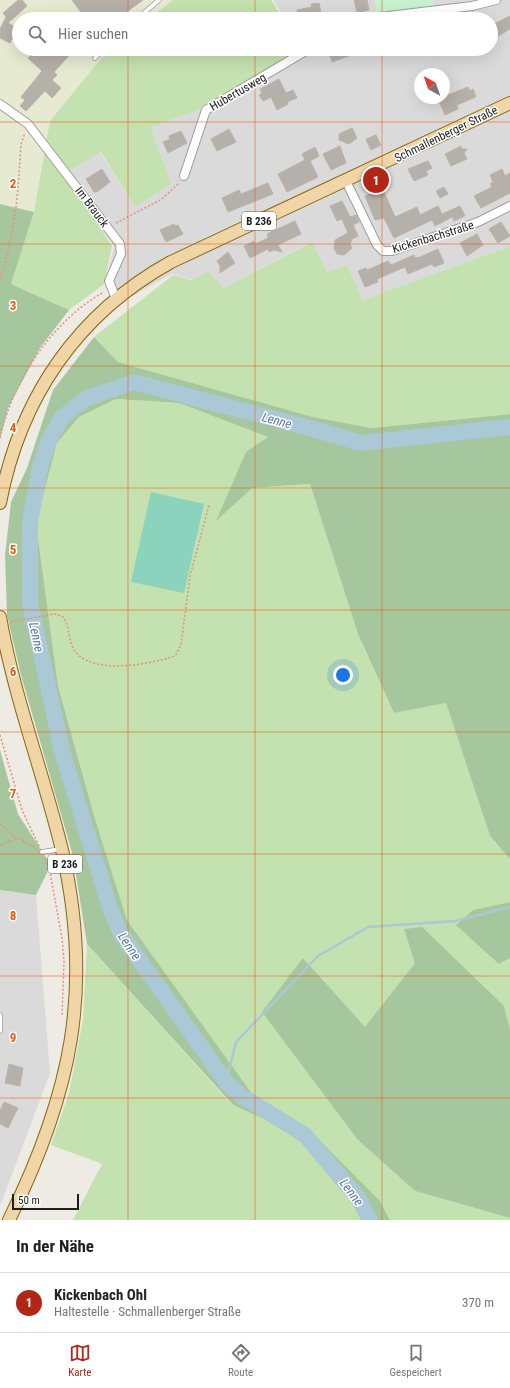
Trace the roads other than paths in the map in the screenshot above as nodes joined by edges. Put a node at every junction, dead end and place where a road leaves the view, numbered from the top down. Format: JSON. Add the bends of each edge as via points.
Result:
{"nodes":[{"id":1,"x":159,"y":0,"type":"edge"},
{"id":2,"x":493,"y":0,"type":"edge"},
{"id":3,"x":145,"y":12,"type":"edge"},
{"id":4,"x":422,"y":12,"type":"edge"},
{"id":5,"x":297,"y":56,"type":"edge"},
{"id":6,"x":510,"y":103,"type":"edge"},
{"id":7,"x":0,"y":104,"type":"edge"},
{"id":8,"x":184,"y":176,"type":"road end"},
{"id":9,"x":346,"y":181,"type":"junction"},
{"id":10,"x":510,"y":206,"type":"edge"},
{"id":11,"x":113,"y":293,"type":"junction"},
{"id":12,"x":0,"y":503,"type":"edge"},
{"id":13,"x":5,"y":620,"type":"edge"},
{"id":14,"x":61,"y":849,"type":"junction"},
{"id":15,"x":42,"y":852,"type":"road end"},
{"id":16,"x":0,"y":1015,"type":"edge"},
{"id":17,"x":0,"y":1031,"type":"edge"},
{"id":18,"x":9,"y":1220,"type":"edge"}],
"edges":[{"from":1,"to":3,"type":"lane"},
{"from":2,"to":4,"type":"street","via":[[472,6]]},
{"from":5,"to":8,"type":"street","name":"Hubertusweg","via":[[206,110]]},
{"from":6,"to":9,"type":"main road","name":"Schmallenberger Straße","number":"B 236"},
{"from":7,"to":11,"type":"street","name":"Im Brauck","via":[[28,124],[120,244],[117,264],[109,281]]},
{"from":9,"to":10,"type":"street","name":"Kickenbachstraße","via":[[377,246],[392,252],[478,222]]},
{"from":9,"to":11,"type":"main road","name":"Schmallenberger Straße","number":"B 236","via":[[171,262]]},
{"from":11,"to":12,"type":"main road","name":"Schmallenberger Straße","number":"B 236","via":[[58,362],[40,390],[10,458]]},
{"from":13,"to":14,"type":"main road","number":"B 236","via":[[9,665]]},
{"from":14,"to":15,"type":"lane"},
{"from":14,"to":18,"type":"main road","number":"B 236","via":[[72,902],[75,935],[77,982],[72,1038],[54,1115],[30,1178]]},
{"from":16,"to":17,"type":"lane"}]}
